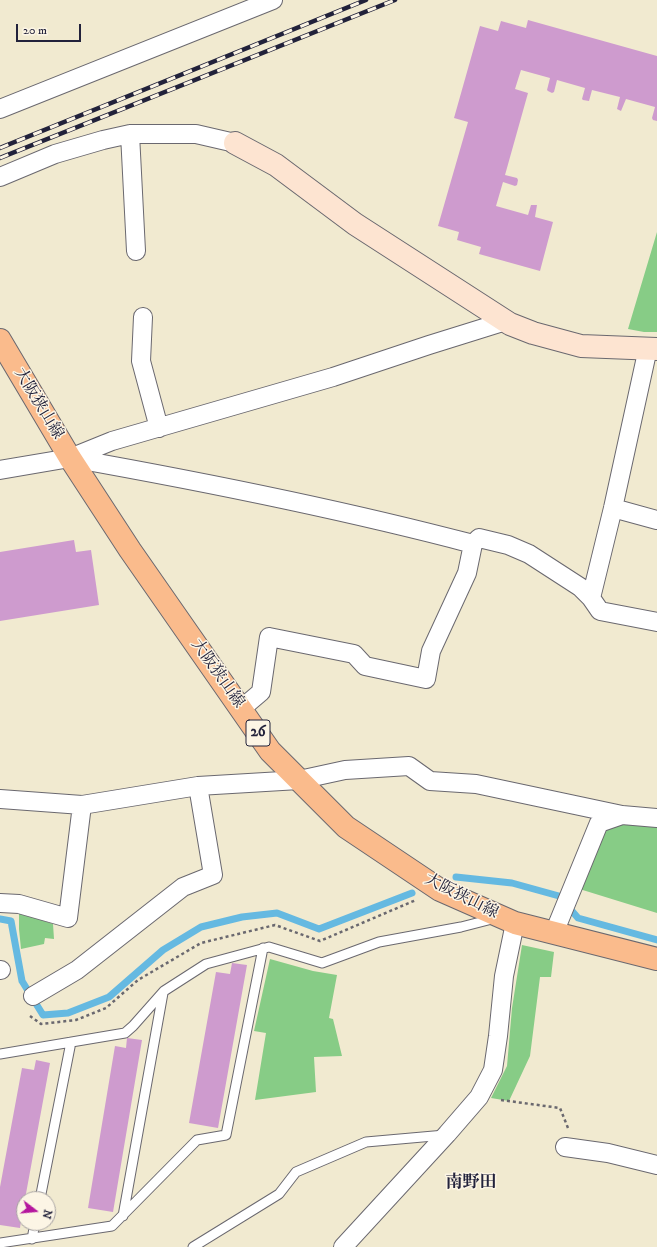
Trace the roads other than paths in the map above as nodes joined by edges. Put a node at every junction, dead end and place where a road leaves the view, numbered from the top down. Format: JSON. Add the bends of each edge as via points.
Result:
{"nodes":[{"id":1,"x":273,"y":0,"type":"edge"},
{"id":2,"x":0,"y":109,"type":"edge"},
{"id":3,"x":130,"y":134,"type":"junction"},
{"id":4,"x":235,"y":143,"type":"joint"},
{"id":5,"x":0,"y":177,"type":"edge"},
{"id":6,"x":136,"y":251,"type":"dead end"},
{"id":7,"x":143,"y":317,"type":"dead end"},
{"id":8,"x":506,"y":321,"type":"junction"},
{"id":9,"x":0,"y":340,"type":"edge"},
{"id":10,"x":652,"y":348,"type":"edge"},
{"id":11,"x":159,"y":428,"type":"junction"},
{"id":12,"x":70,"y":458,"type":"junction"},
{"id":13,"x":0,"y":470,"type":"edge"},
{"id":14,"x":613,"y":508,"type":"junction"},
{"id":15,"x":657,"y":520,"type":"edge"},
{"id":16,"x":473,"y":544,"type":"junction"},
{"id":17,"x":591,"y":598,"type":"junction"},
{"id":18,"x":657,"y":622,"type":"edge"},
{"id":19,"x":242,"y":709,"type":"junction"},
{"id":20,"x":299,"y":780,"type":"junction"},
{"id":21,"x":198,"y":786,"type":"junction"},
{"id":22,"x":0,"y":799,"type":"edge"},
{"id":23,"x":82,"y":805,"type":"junction"},
{"id":24,"x":622,"y":815,"type":"junction"},
{"id":25,"x":657,"y":818,"type":"edge"},
{"id":26,"x":0,"y":903,"type":"edge"},
{"id":27,"x":508,"y":920,"type":"junction"},
{"id":28,"x":554,"y":933,"type":"junction"},
{"id":29,"x":263,"y":948,"type":"junction"},
{"id":30,"x":657,"y":959,"type":"edge"},
{"id":31,"x":164,"y":991,"type":"junction"},
{"id":32,"x":33,"y":996,"type":"dead end"},
{"id":33,"x":71,"y":1042,"type":"junction"},
{"id":34,"x":0,"y":1054,"type":"edge"},
{"id":35,"x":447,"y":1134,"type":"junction"},
{"id":36,"x":571,"y":1148,"type":"road end"},
{"id":37,"x":657,"y":1165,"type":"edge"},
{"id":38,"x":42,"y":1191,"type":"edge"},
{"id":39,"x":123,"y":1216,"type":"junction"},
{"id":40,"x":33,"y":1231,"type":"edge"},
{"id":41,"x":32,"y":1238,"type":"junction"},
{"id":42,"x":0,"y":1243,"type":"edge"},
{"id":43,"x":193,"y":1247,"type":"edge"},
{"id":44,"x":343,"y":1247,"type":"edge"}],
"edges":[{"from":1,"to":2,"type":"street"},
{"from":3,"to":4,"type":"street","via":[[196,134]]},
{"from":3,"to":5,"type":"street","via":[[55,154]]},
{"from":3,"to":6,"type":"street"},
{"from":4,"to":8,"type":"street","via":[[276,165],[356,224]]},
{"from":7,"to":11,"type":"street","via":[[141,361]]},
{"from":8,"to":10,"type":"street","via":[[533,333],[581,346]]},
{"from":8,"to":11,"type":"street","via":[[333,377]]},
{"from":9,"to":12,"type":"main road","name":"大阪狭山線","number":"26"},
{"from":10,"to":14,"type":"street"},
{"from":11,"to":12,"type":"street","via":[[112,441]]},
{"from":12,"to":13,"type":"street"},
{"from":12,"to":16,"type":"street","via":[[268,496],[418,529]]},
{"from":12,"to":19,"type":"main road","name":"大阪狭山線","number":"26","via":[[130,550]]},
{"from":14,"to":15,"type":"street"},
{"from":14,"to":17,"type":"street"},
{"from":16,"to":17,"type":"street","via":[[479,538],[508,545],[529,554],[580,587]]},
{"from":16,"to":19,"type":"street","via":[[467,573],[431,652],[426,679],[365,666],[354,654],[269,637],[261,692]]},
{"from":17,"to":18,"type":"street","via":[[600,611]]},
{"from":19,"to":20,"type":"main road","name":"大阪狭山線","number":"26","via":[[270,751]]},
{"from":20,"to":21,"type":"street"},
{"from":20,"to":24,"type":"street","via":[[345,770],[410,766],[430,781],[476,784]]},
{"from":20,"to":27,"type":"main road","name":"大阪狭山線","number":"26","via":[[346,827],[440,890]]},
{"from":21,"to":23,"type":"street"},
{"from":21,"to":32,"type":"street","via":[[213,875],[183,887],[77,970]]},
{"from":22,"to":23,"type":"street"},
{"from":23,"to":26,"type":"street","via":[[68,918],[19,904]]},
{"from":24,"to":25,"type":"street"},
{"from":24,"to":28,"type":"street","via":[[599,823]]},
{"from":27,"to":28,"type":"main road","name":"大阪狭山線","number":"26"},
{"from":27,"to":29,"type":"lane","via":[[378,942],[322,963],[269,947]]},
{"from":27,"to":35,"type":"street","via":[[493,1070],[479,1097]]},
{"from":28,"to":30,"type":"main road","name":"大阪狭山線","number":"26"},
{"from":29,"to":31,"type":"lane","via":[[206,964]]},
{"from":29,"to":39,"type":"lane","via":[[226,1135],[198,1140]]},
{"from":31,"to":33,"type":"lane","via":[[125,1033]]},
{"from":31,"to":39,"type":"lane"},
{"from":33,"to":34,"type":"lane"},
{"from":33,"to":38,"type":"lane"},
{"from":35,"to":43,"type":"lane","via":[[366,1142],[296,1172],[279,1194]]},
{"from":35,"to":44,"type":"street"},
{"from":36,"to":37,"type":"street","via":[[608,1153]]},
{"from":39,"to":41,"type":"lane","via":[[112,1226]]},
{"from":40,"to":41,"type":"lane"},
{"from":41,"to":42,"type":"lane"}]}
